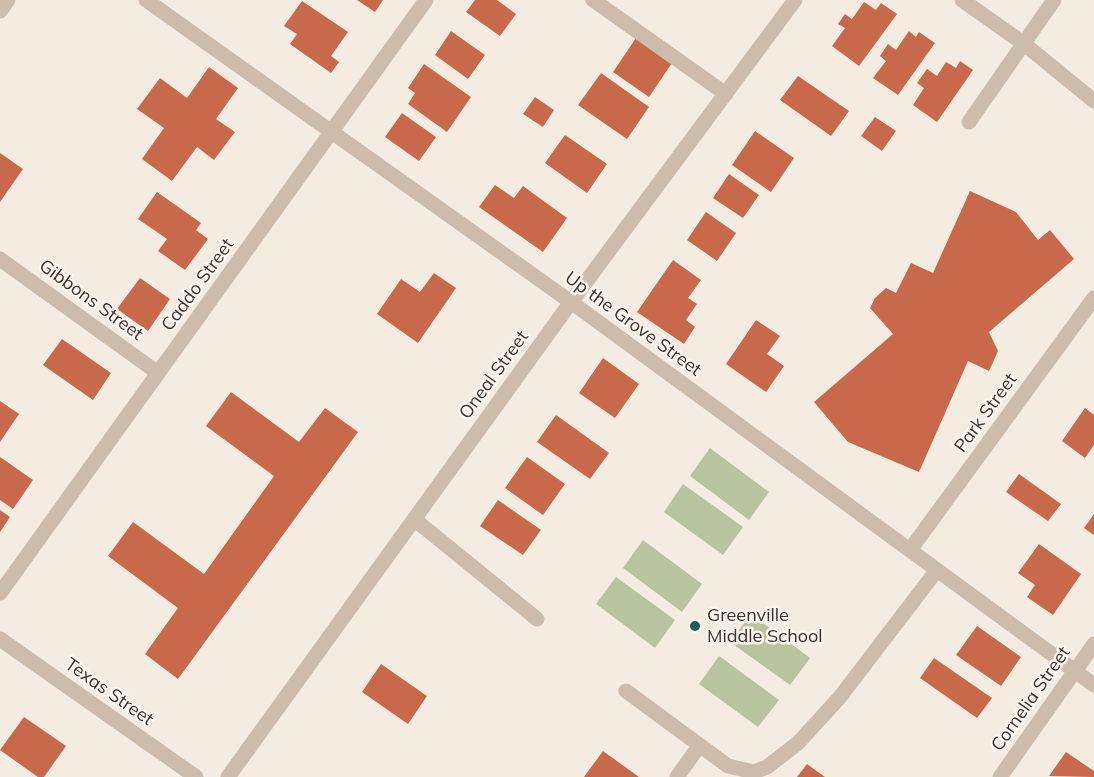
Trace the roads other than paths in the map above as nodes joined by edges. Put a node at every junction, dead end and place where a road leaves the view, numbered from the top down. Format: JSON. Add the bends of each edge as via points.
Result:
{"nodes":[{"id":1,"x":8,"y":0,"type":"edge"},
{"id":2,"x":146,"y":0,"type":"edge"},
{"id":3,"x":426,"y":0,"type":"edge"},
{"id":4,"x":593,"y":0,"type":"edge"},
{"id":5,"x":795,"y":0,"type":"edge"},
{"id":6,"x":962,"y":0,"type":"edge"},
{"id":7,"x":1054,"y":0,"type":"edge"},
{"id":8,"x":0,"y":11,"type":"edge"},
{"id":9,"x":1023,"y":43,"type":"junction"},
{"id":10,"x":726,"y":94,"type":"junction"},
{"id":11,"x":1094,"y":100,"type":"edge"},
{"id":12,"x":969,"y":122,"type":"dead end"},
{"id":13,"x":331,"y":132,"type":"junction"},
{"id":14,"x":0,"y":259,"type":"edge"},
{"id":15,"x":1094,"y":298,"type":"edge"},
{"id":16,"x":571,"y":302,"type":"junction"},
{"id":17,"x":158,"y":373,"type":"junction"},
{"id":18,"x":414,"y":519,"type":"junction"},
{"id":19,"x":910,"y":550,"type":"junction"},
{"id":20,"x":937,"y":570,"type":"junction"},
{"id":21,"x":0,"y":593,"type":"edge"},
{"id":22,"x":537,"y":619,"type":"dead end"},
{"id":23,"x":0,"y":639,"type":"edge"},
{"id":24,"x":1094,"y":644,"type":"edge"},
{"id":25,"x":1075,"y":671,"type":"junction"},
{"id":26,"x":1094,"y":685,"type":"edge"},
{"id":27,"x":626,"y":691,"type":"dead end"},
{"id":28,"x":699,"y":746,"type":"junction"},
{"id":29,"x":754,"y":774,"type":"edge"},
{"id":30,"x":196,"y":777,"type":"edge"},
{"id":31,"x":228,"y":777,"type":"edge"},
{"id":32,"x":677,"y":777,"type":"edge"},
{"id":33,"x":1000,"y":777,"type":"edge"}],
"edges":[{"from":1,"to":8,"type":"street"},
{"from":2,"to":13,"type":"street","name":"Up the Grove Street"},
{"from":3,"to":13,"type":"street","name":"Caddo Street"},
{"from":4,"to":10,"type":"street"},
{"from":5,"to":10,"type":"street","name":"Oneal Street"},
{"from":6,"to":9,"type":"street"},
{"from":7,"to":9,"type":"street"},
{"from":9,"to":11,"type":"street"},
{"from":9,"to":12,"type":"street"},
{"from":10,"to":16,"type":"street","name":"Oneal Street"},
{"from":13,"to":16,"type":"street","name":"Up the Grove Street"},
{"from":13,"to":17,"type":"street","name":"Caddo Street"},
{"from":14,"to":17,"type":"street","name":"Gibbons Street"},
{"from":15,"to":19,"type":"street","name":"Park Street"},
{"from":16,"to":18,"type":"street","name":"Oneal Street"},
{"from":16,"to":19,"type":"street","name":"Up the Grove Street"},
{"from":17,"to":21,"type":"street","name":"Caddo Street"},
{"from":18,"to":22,"type":"street"},
{"from":18,"to":31,"type":"street","name":"Oneal Street"},
{"from":19,"to":20,"type":"street","name":"Up the Grove Street"},
{"from":20,"to":25,"type":"street","name":"Up the Grove Street"},
{"from":20,"to":29,"type":"street","via":[[840,697],[782,758]]},
{"from":23,"to":30,"type":"street","name":"Texas Street"},
{"from":24,"to":25,"type":"street","name":"Cornelia Street"},
{"from":25,"to":26,"type":"street","name":"Up the Grove Street"},
{"from":25,"to":33,"type":"street","name":"Cornelia Street"},
{"from":27,"to":28,"type":"street"},
{"from":28,"to":29,"type":"street","via":[[728,766]]},
{"from":28,"to":32,"type":"street"}]}
